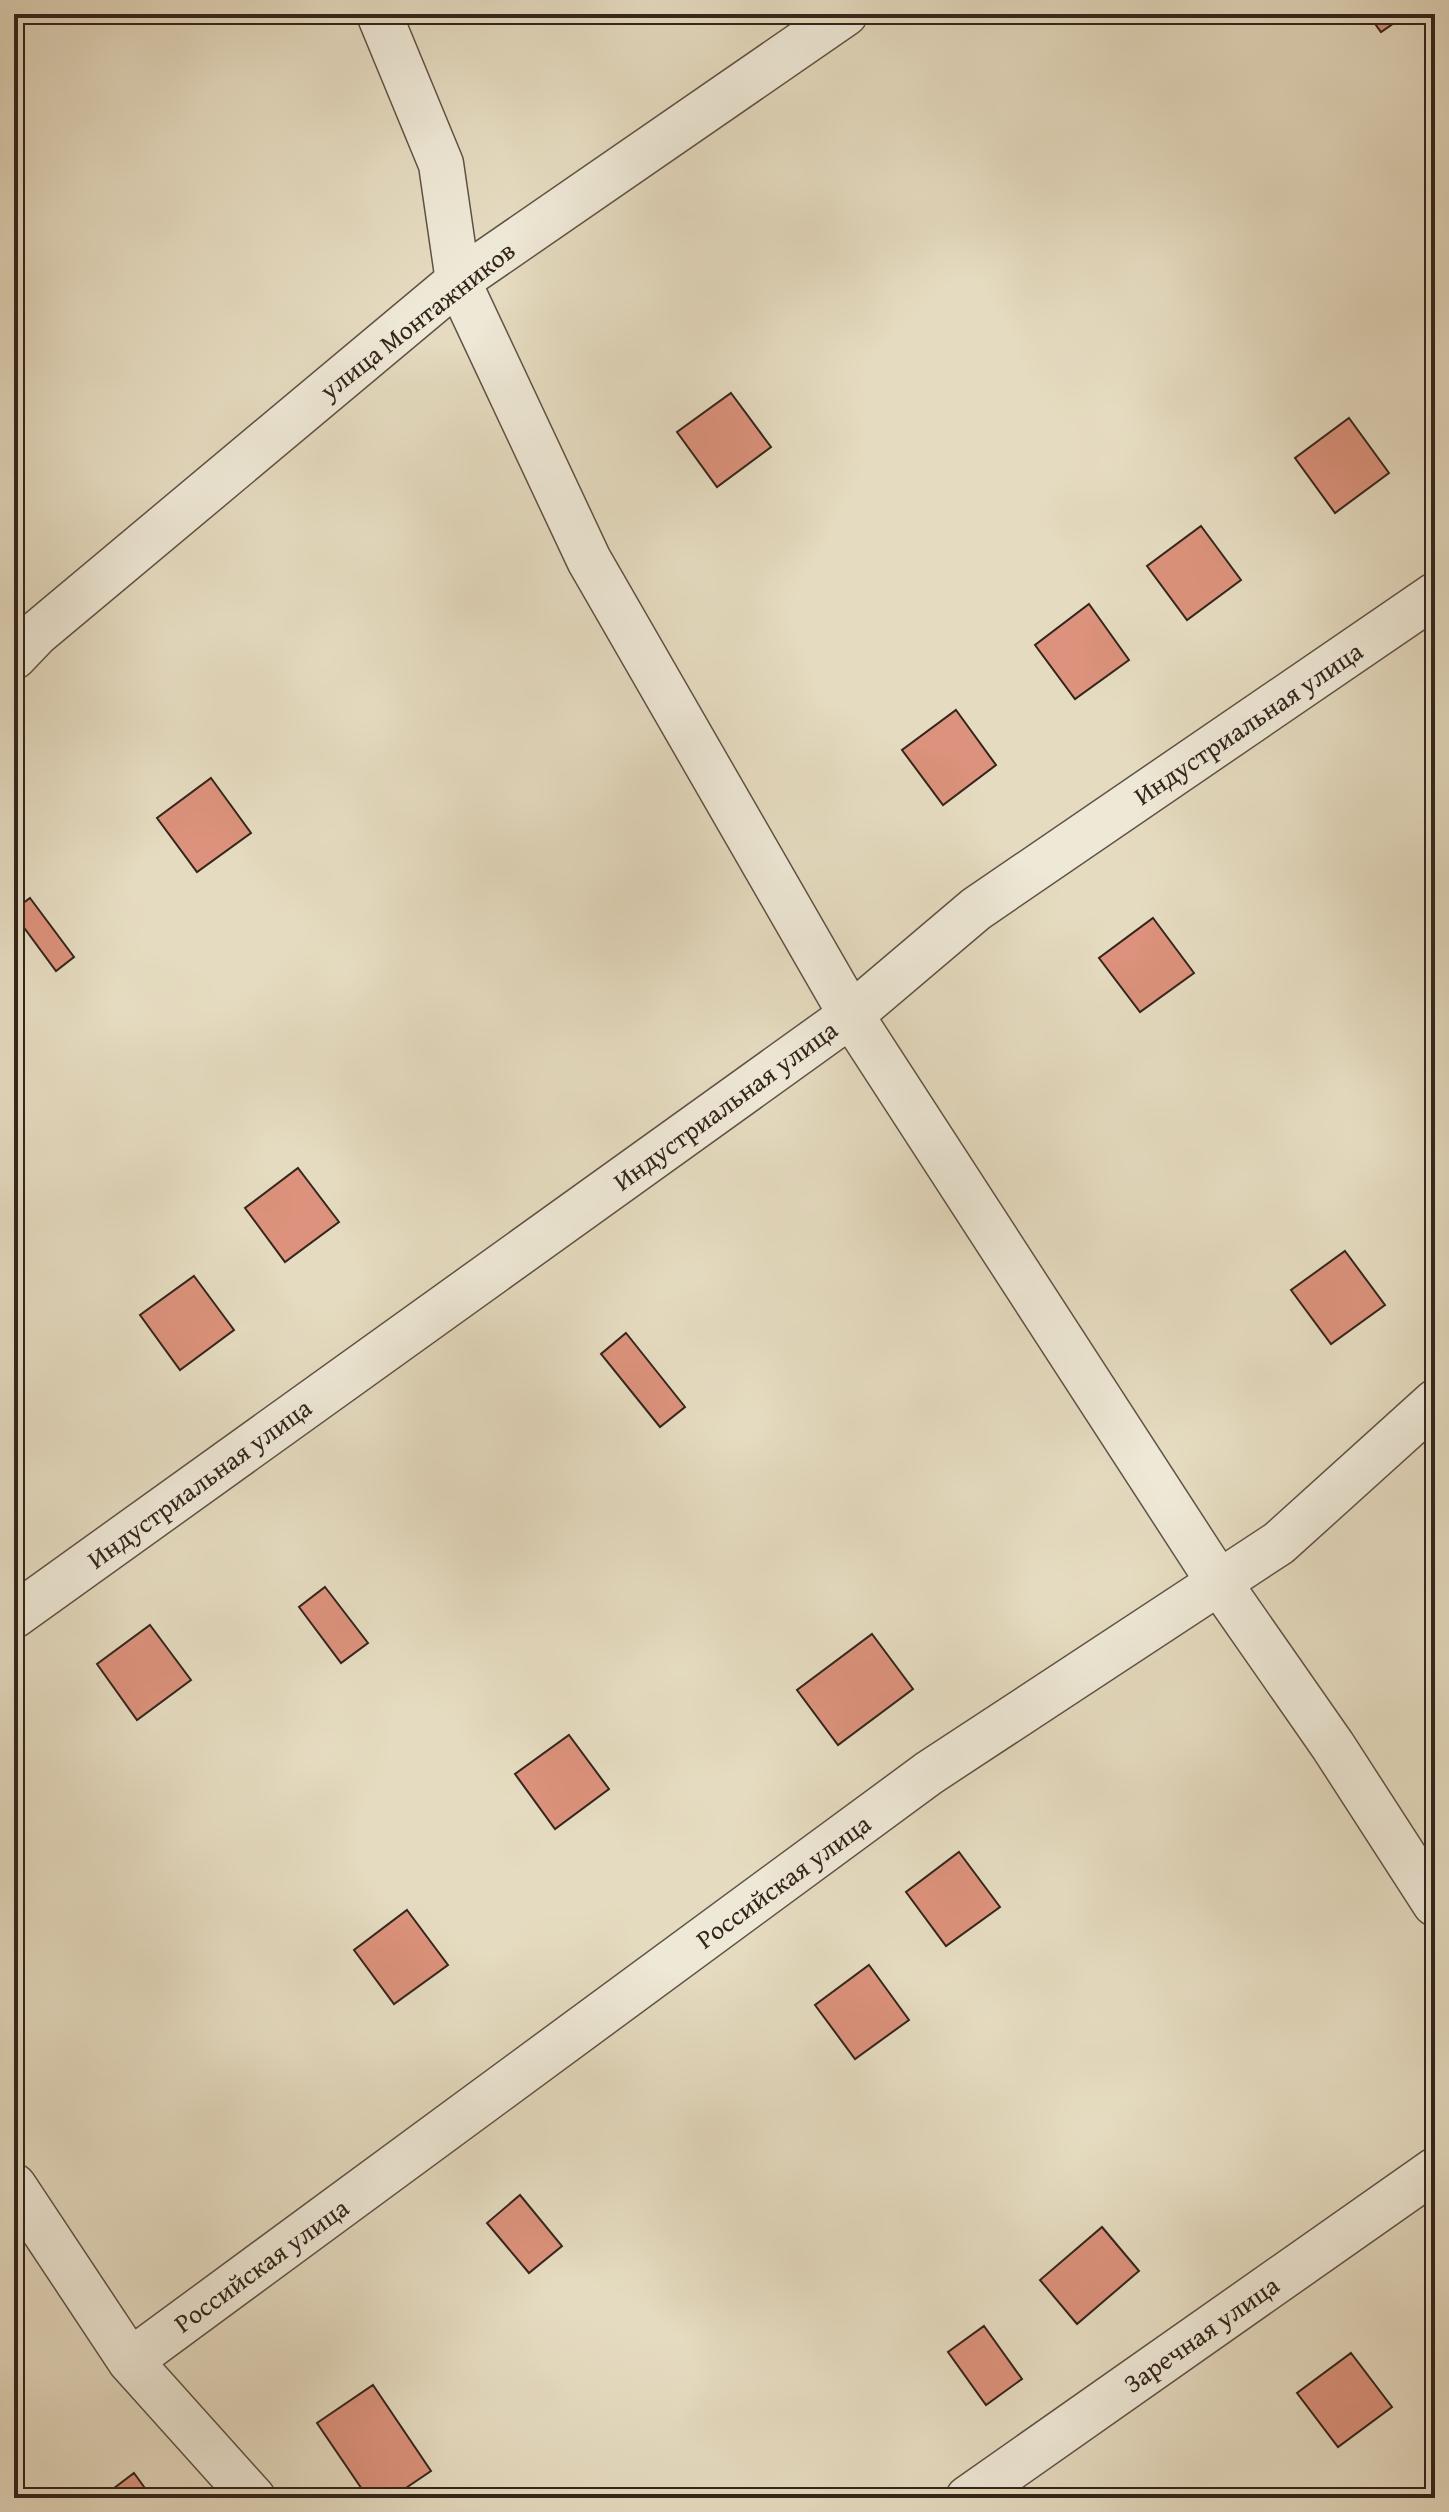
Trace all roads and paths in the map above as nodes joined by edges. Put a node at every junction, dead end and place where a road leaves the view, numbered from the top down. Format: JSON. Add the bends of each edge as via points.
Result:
{"nodes":[{"id":1,"x":379,"y":14,"type":"edge"},
{"id":2,"x":845,"y":14,"type":"edge"},
{"id":3,"x":458,"y":281,"type":"junction"},
{"id":4,"x":1435,"y":595,"type":"edge"},
{"id":5,"x":14,"y":657,"type":"edge"},
{"id":6,"x":851,"y":1015,"type":"junction"},
{"id":7,"x":1435,"y":1402,"type":"edge"},
{"id":8,"x":1218,"y":1581,"type":"junction"},
{"id":9,"x":14,"y":1616,"type":"edge"},
{"id":10,"x":1435,"y":1904,"type":"edge"},
{"id":11,"x":1435,"y":2170,"type":"edge"},
{"id":12,"x":14,"y":2186,"type":"edge"},
{"id":13,"x":130,"y":2361,"type":"junction"},
{"id":14,"x":253,"y":2498,"type":"edge"},
{"id":15,"x":968,"y":2498,"type":"edge"}],
"edges":[{"from":1,"to":3,"type":"street","via":[[441,164]]},
{"from":2,"to":3,"type":"street","name":"улица Монтажников"},
{"from":3,"to":5,"type":"street","name":"улица Монтажников"},
{"from":3,"to":6,"type":"street","via":[[589,560]]},
{"from":4,"to":6,"type":"street","name":"Индустриальная улица","via":[[976,909]]},
{"from":6,"to":8,"type":"street"},
{"from":6,"to":9,"type":"street","name":"Индустриальная улица"},
{"from":7,"to":8,"type":"street","name":"Российская улица","via":[[1279,1543]]},
{"from":8,"to":10,"type":"street"},
{"from":8,"to":13,"type":"street","name":"Российская улица","via":[[929,1773]]},
{"from":11,"to":15,"type":"street","name":"Заречная улица"},
{"from":12,"to":13,"type":"street"},
{"from":13,"to":14,"type":"street"}]}
